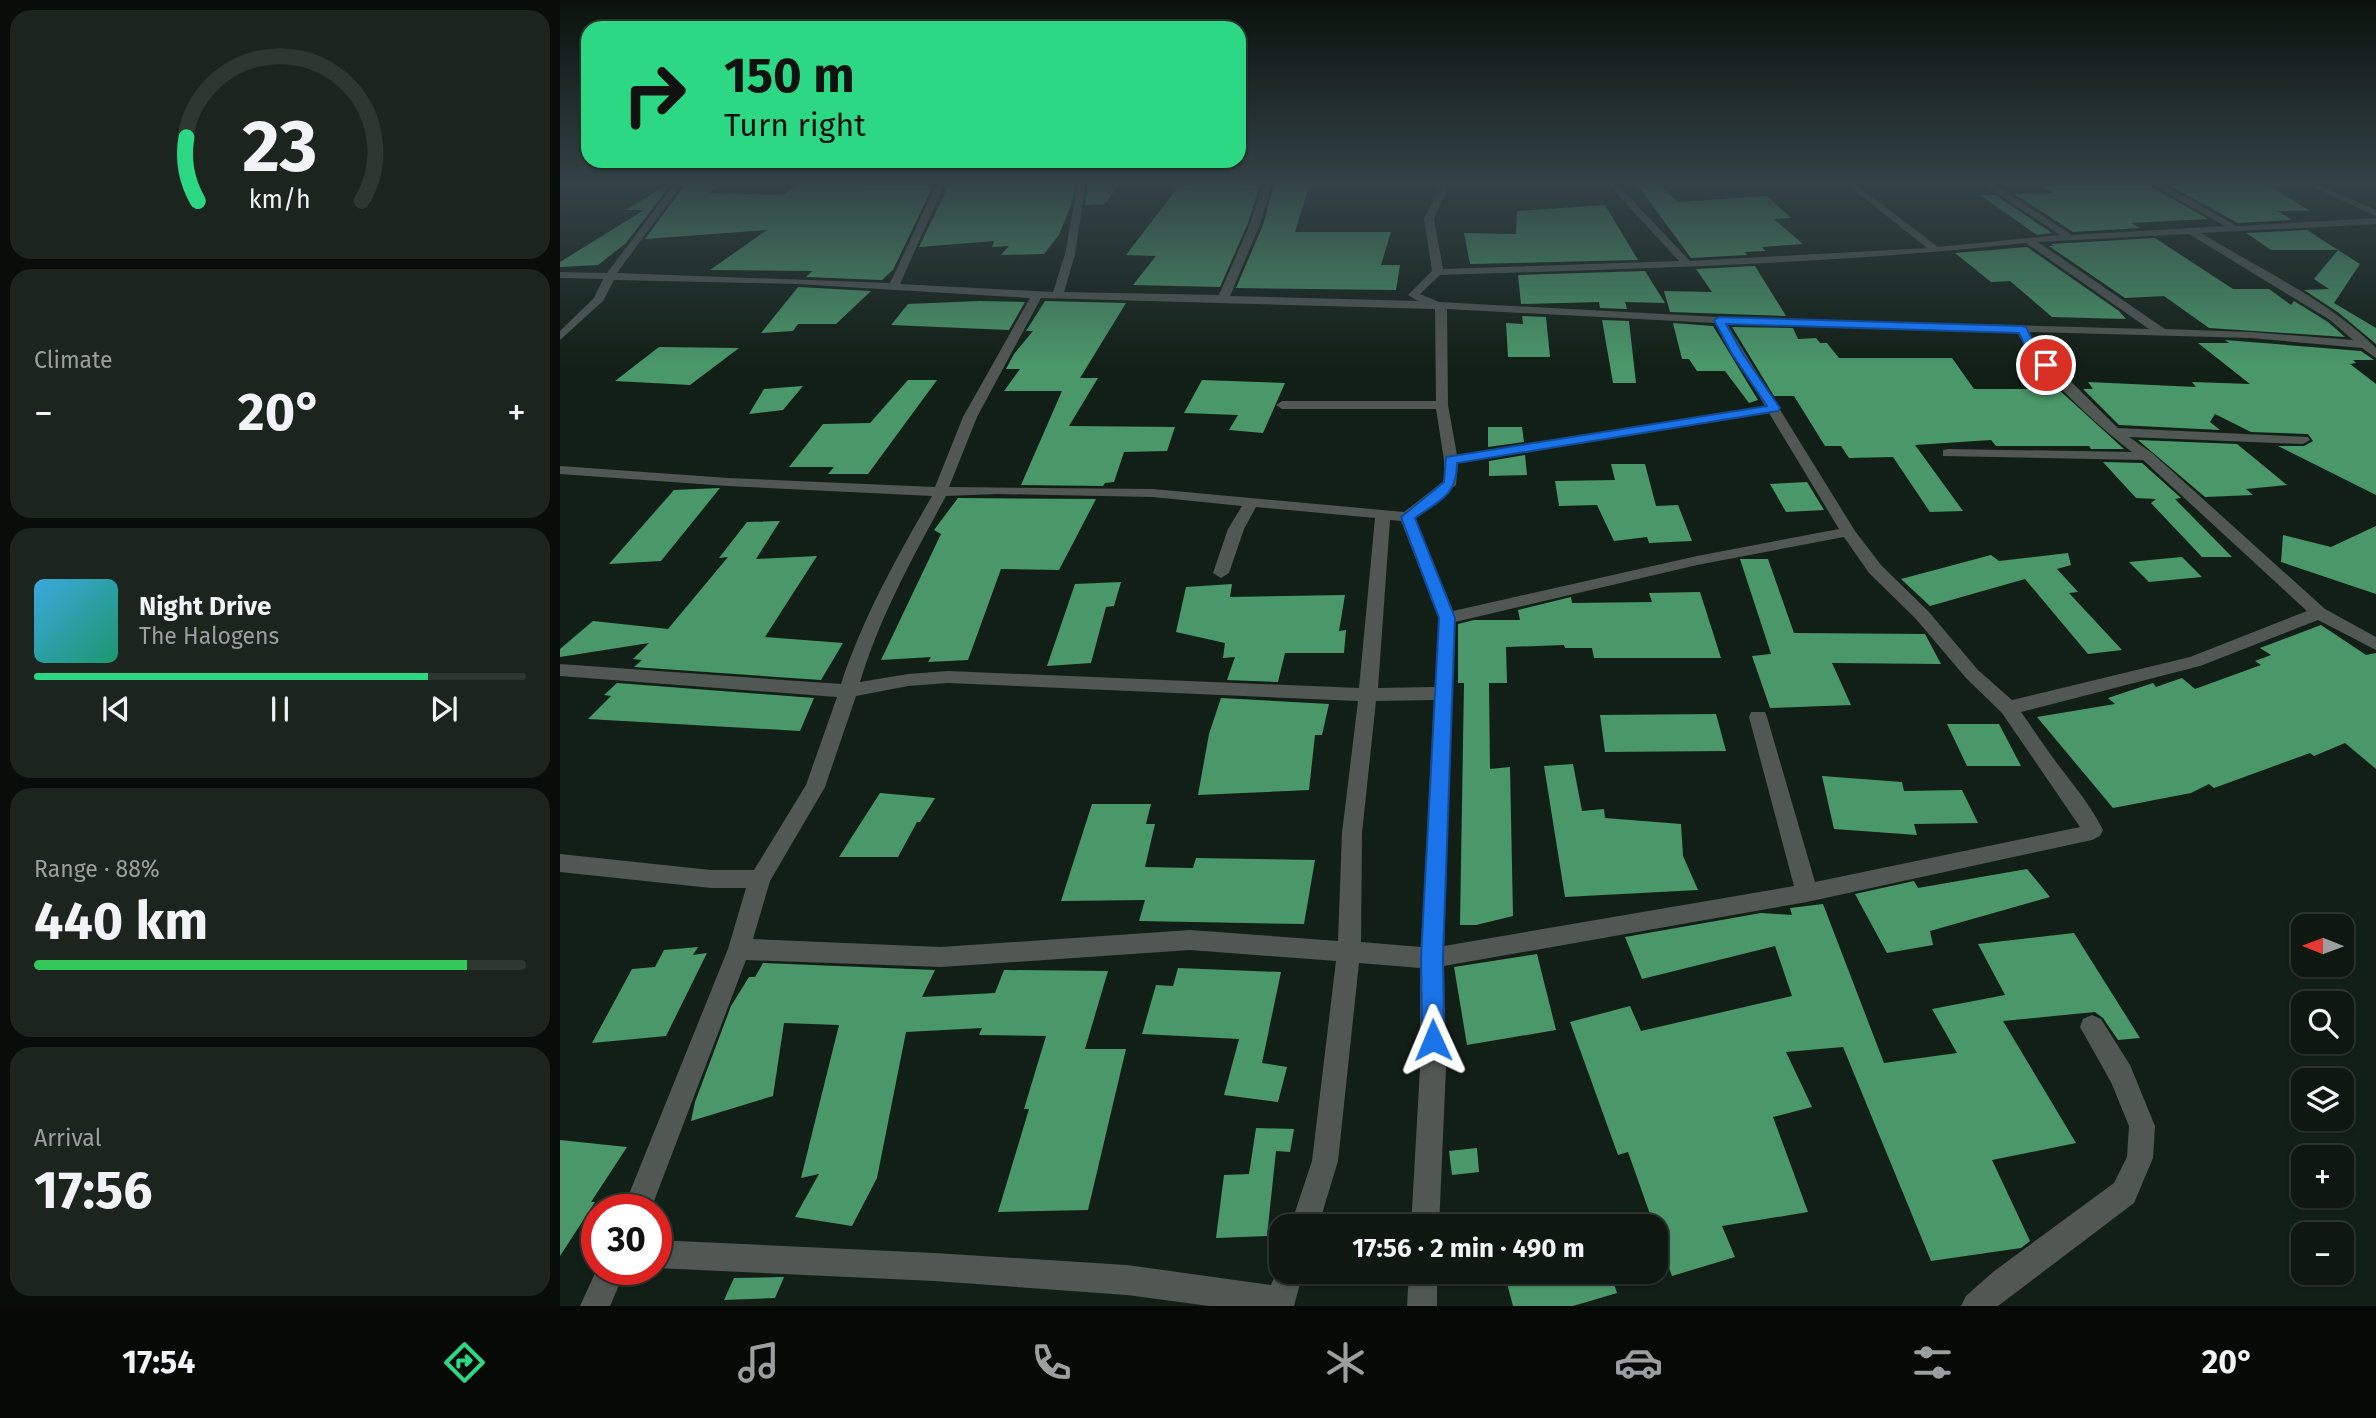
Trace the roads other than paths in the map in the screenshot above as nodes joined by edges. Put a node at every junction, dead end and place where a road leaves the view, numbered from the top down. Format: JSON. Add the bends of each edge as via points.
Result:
{"nodes":[{"id":1,"x":634,"y":244,"type":"edge"},
{"id":2,"x":913,"y":244,"type":"edge"},
{"id":3,"x":1072,"y":244,"type":"edge"},
{"id":4,"x":1247,"y":244,"type":"edge"},
{"id":5,"x":1432,"y":244,"type":"edge"},
{"id":6,"x":1668,"y":244,"type":"edge"},
{"id":7,"x":1928,"y":244,"type":"edge"},
{"id":8,"x":1992,"y":244,"type":"edge"},
{"id":9,"x":2034,"y":244,"type":"edge"},
{"id":10,"x":2211,"y":244,"type":"edge"},
{"id":11,"x":1936,"y":250,"type":"junction"},
{"id":12,"x":1687,"y":264,"type":"junction"},
{"id":13,"x":1437,"y":272,"type":"junction"},
{"id":14,"x":560,"y":275,"type":"edge"},
{"id":15,"x":610,"y":276,"type":"junction"},
{"id":16,"x":894,"y":286,"type":"junction"},
{"id":17,"x":1037,"y":295,"type":"junction"},
{"id":18,"x":1058,"y":295,"type":"junction"},
{"id":19,"x":1224,"y":297,"type":"junction"},
{"id":20,"x":1441,"y":307,"type":"junction"},
{"id":21,"x":1719,"y":320,"type":"junction"},
{"id":22,"x":2022,"y":330,"type":"junction"},
{"id":23,"x":2162,"y":332,"type":"junction"},
{"id":24,"x":560,"y":338,"type":"edge"},
{"id":25,"x":2369,"y":343,"type":"edge"},
{"id":26,"x":1282,"y":405,"type":"dead end"},
{"id":27,"x":1442,"y":405,"type":"junction"},
{"id":28,"x":1774,"y":408,"type":"junction"},
{"id":29,"x":2114,"y":432,"type":"junction"},
{"id":30,"x":2303,"y":440,"type":"dead end"},
{"id":31,"x":1948,"y":453,"type":"dead end"},
{"id":32,"x":2147,"y":456,"type":"junction"},
{"id":33,"x":1451,"y":460,"type":"junction"},
{"id":34,"x":560,"y":470,"type":"edge"},
{"id":35,"x":940,"y":492,"type":"junction"},
{"id":36,"x":1251,"y":504,"type":"junction"},
{"id":37,"x":1383,"y":514,"type":"junction"},
{"id":38,"x":1407,"y":517,"type":"junction"},
{"id":39,"x":1848,"y":532,"type":"junction"},
{"id":40,"x":1221,"y":573,"type":"dead end"},
{"id":41,"x":2319,"y":613,"type":"junction"},
{"id":42,"x":1447,"y":618,"type":"junction"},
{"id":43,"x":2376,"y":643,"type":"edge"},
{"id":44,"x":560,"y":670,"type":"edge"},
{"id":45,"x":846,"y":691,"type":"junction"},
{"id":46,"x":1444,"y":693,"type":"junction"},
{"id":47,"x":1368,"y":694,"type":"junction"},
{"id":48,"x":2009,"y":708,"type":"junction"},
{"id":49,"x":1758,"y":717,"type":"dead end"},
{"id":50,"x":560,"y":863,"type":"edge"},
{"id":51,"x":760,"y":879,"type":"junction"},
{"id":52,"x":1807,"y":893,"type":"junction"},
{"id":53,"x":739,"y":949,"type":"junction"},
{"id":54,"x":1349,"y":953,"type":"junction"},
{"id":55,"x":1432,"y":957,"type":"junction"},
{"id":56,"x":2092,"y":1027,"type":"dead end"},
{"id":57,"x":643,"y":1194,"type":"edge"},
{"id":58,"x":1308,"y":1214,"type":"edge"},
{"id":59,"x":1426,"y":1214,"type":"edge"},
{"id":60,"x":672,"y":1255,"type":"edge"},
{"id":61,"x":1285,"y":1284,"type":"edge"},
{"id":62,"x":1423,"y":1284,"type":"edge"},
{"id":63,"x":605,"y":1285,"type":"edge"},
{"id":64,"x":1279,"y":1303,"type":"edge"},
{"id":65,"x":595,"y":1306,"type":"edge"},
{"id":66,"x":1422,"y":1306,"type":"edge"},
{"id":67,"x":1976,"y":1306,"type":"edge"}],
"edges":[{"from":1,"to":15,"type":"street"},
{"from":2,"to":16,"type":"street"},
{"from":3,"to":18,"type":"street"},
{"from":4,"to":19,"type":"street"},
{"from":5,"to":13,"type":"street","via":[[1439,260]]},
{"from":6,"to":12,"type":"street"},
{"from":7,"to":11,"type":"street"},
{"from":8,"to":11,"type":"street"},
{"from":9,"to":23,"type":"street"},
{"from":10,"to":25,"type":"street"},
{"from":11,"to":12,"type":"street"},
{"from":12,"to":13,"type":"street"},
{"from":13,"to":20,"type":"street","via":[[1413,295]]},
{"from":14,"to":15,"type":"street"},
{"from":15,"to":16,"type":"street"},
{"from":15,"to":24,"type":"street","via":[[599,299]]},
{"from":16,"to":17,"type":"street"},
{"from":17,"to":18,"type":"street"},
{"from":17,"to":35,"type":"street","via":[[970,417]]},
{"from":18,"to":19,"type":"street"},
{"from":19,"to":20,"type":"street"},
{"from":20,"to":21,"type":"street"},
{"from":20,"to":27,"type":"street"},
{"from":21,"to":22,"type":"street"},
{"from":21,"to":28,"type":"street"},
{"from":22,"to":23,"type":"street"},
{"from":22,"to":29,"type":"street","via":[[2032,350]]},
{"from":23,"to":25,"type":"street"},
{"from":26,"to":27,"type":"street"},
{"from":27,"to":33,"type":"street"},
{"from":28,"to":33,"type":"street"},
{"from":28,"to":39,"type":"street"},
{"from":29,"to":30,"type":"street"},
{"from":29,"to":32,"type":"street"},
{"from":31,"to":32,"type":"street"},
{"from":32,"to":41,"type":"street"},
{"from":33,"to":38,"type":"street","via":[[1451,482]]},
{"from":34,"to":35,"type":"street"},
{"from":35,"to":36,"type":"street","via":[[1153,494]]},
{"from":35,"to":45,"type":"street","via":[[888,588]]},
{"from":36,"to":37,"type":"street"},
{"from":36,"to":40,"type":"street","via":[[1236,529]]},
{"from":37,"to":38,"type":"street"},
{"from":37,"to":47,"type":"street"},
{"from":38,"to":42,"type":"street"},
{"from":39,"to":42,"type":"street","via":[[1610,578]]},
{"from":39,"to":48,"type":"street","via":[[1875,569]]},
{"from":41,"to":43,"type":"street"},
{"from":41,"to":48,"type":"street","via":[[2194,662]]},
{"from":42,"to":46,"type":"street"},
{"from":44,"to":45,"type":"street"},
{"from":45,"to":47,"type":"street","via":[[948,677]]},
{"from":45,"to":51,"type":"street","via":[[815,787]]},
{"from":46,"to":47,"type":"street"},
{"from":46,"to":55,"type":"street"},
{"from":47,"to":54,"type":"street","via":[[1352,833]]},
{"from":48,"to":52,"type":"street","via":[[2093,830]]},
{"from":49,"to":52,"type":"street"},
{"from":50,"to":51,"type":"street","via":[[710,879]]},
{"from":51,"to":53,"type":"street"},
{"from":52,"to":55,"type":"street"},
{"from":53,"to":54,"type":"street","via":[[941,957],[1190,940]]},
{"from":53,"to":57,"type":"street"},
{"from":54,"to":55,"type":"street"},
{"from":54,"to":58,"type":"street","via":[[1325,1161]]},
{"from":55,"to":59,"type":"street","via":[[1433,1068]]},
{"from":56,"to":67,"type":"street","via":[[2121,1074],[2142,1126],[2140,1158],[2124,1193]]},
{"from":60,"to":64,"type":"street","via":[[1127,1280]]},
{"from":61,"to":64,"type":"street"},
{"from":62,"to":66,"type":"street"},
{"from":63,"to":65,"type":"street"}]}
